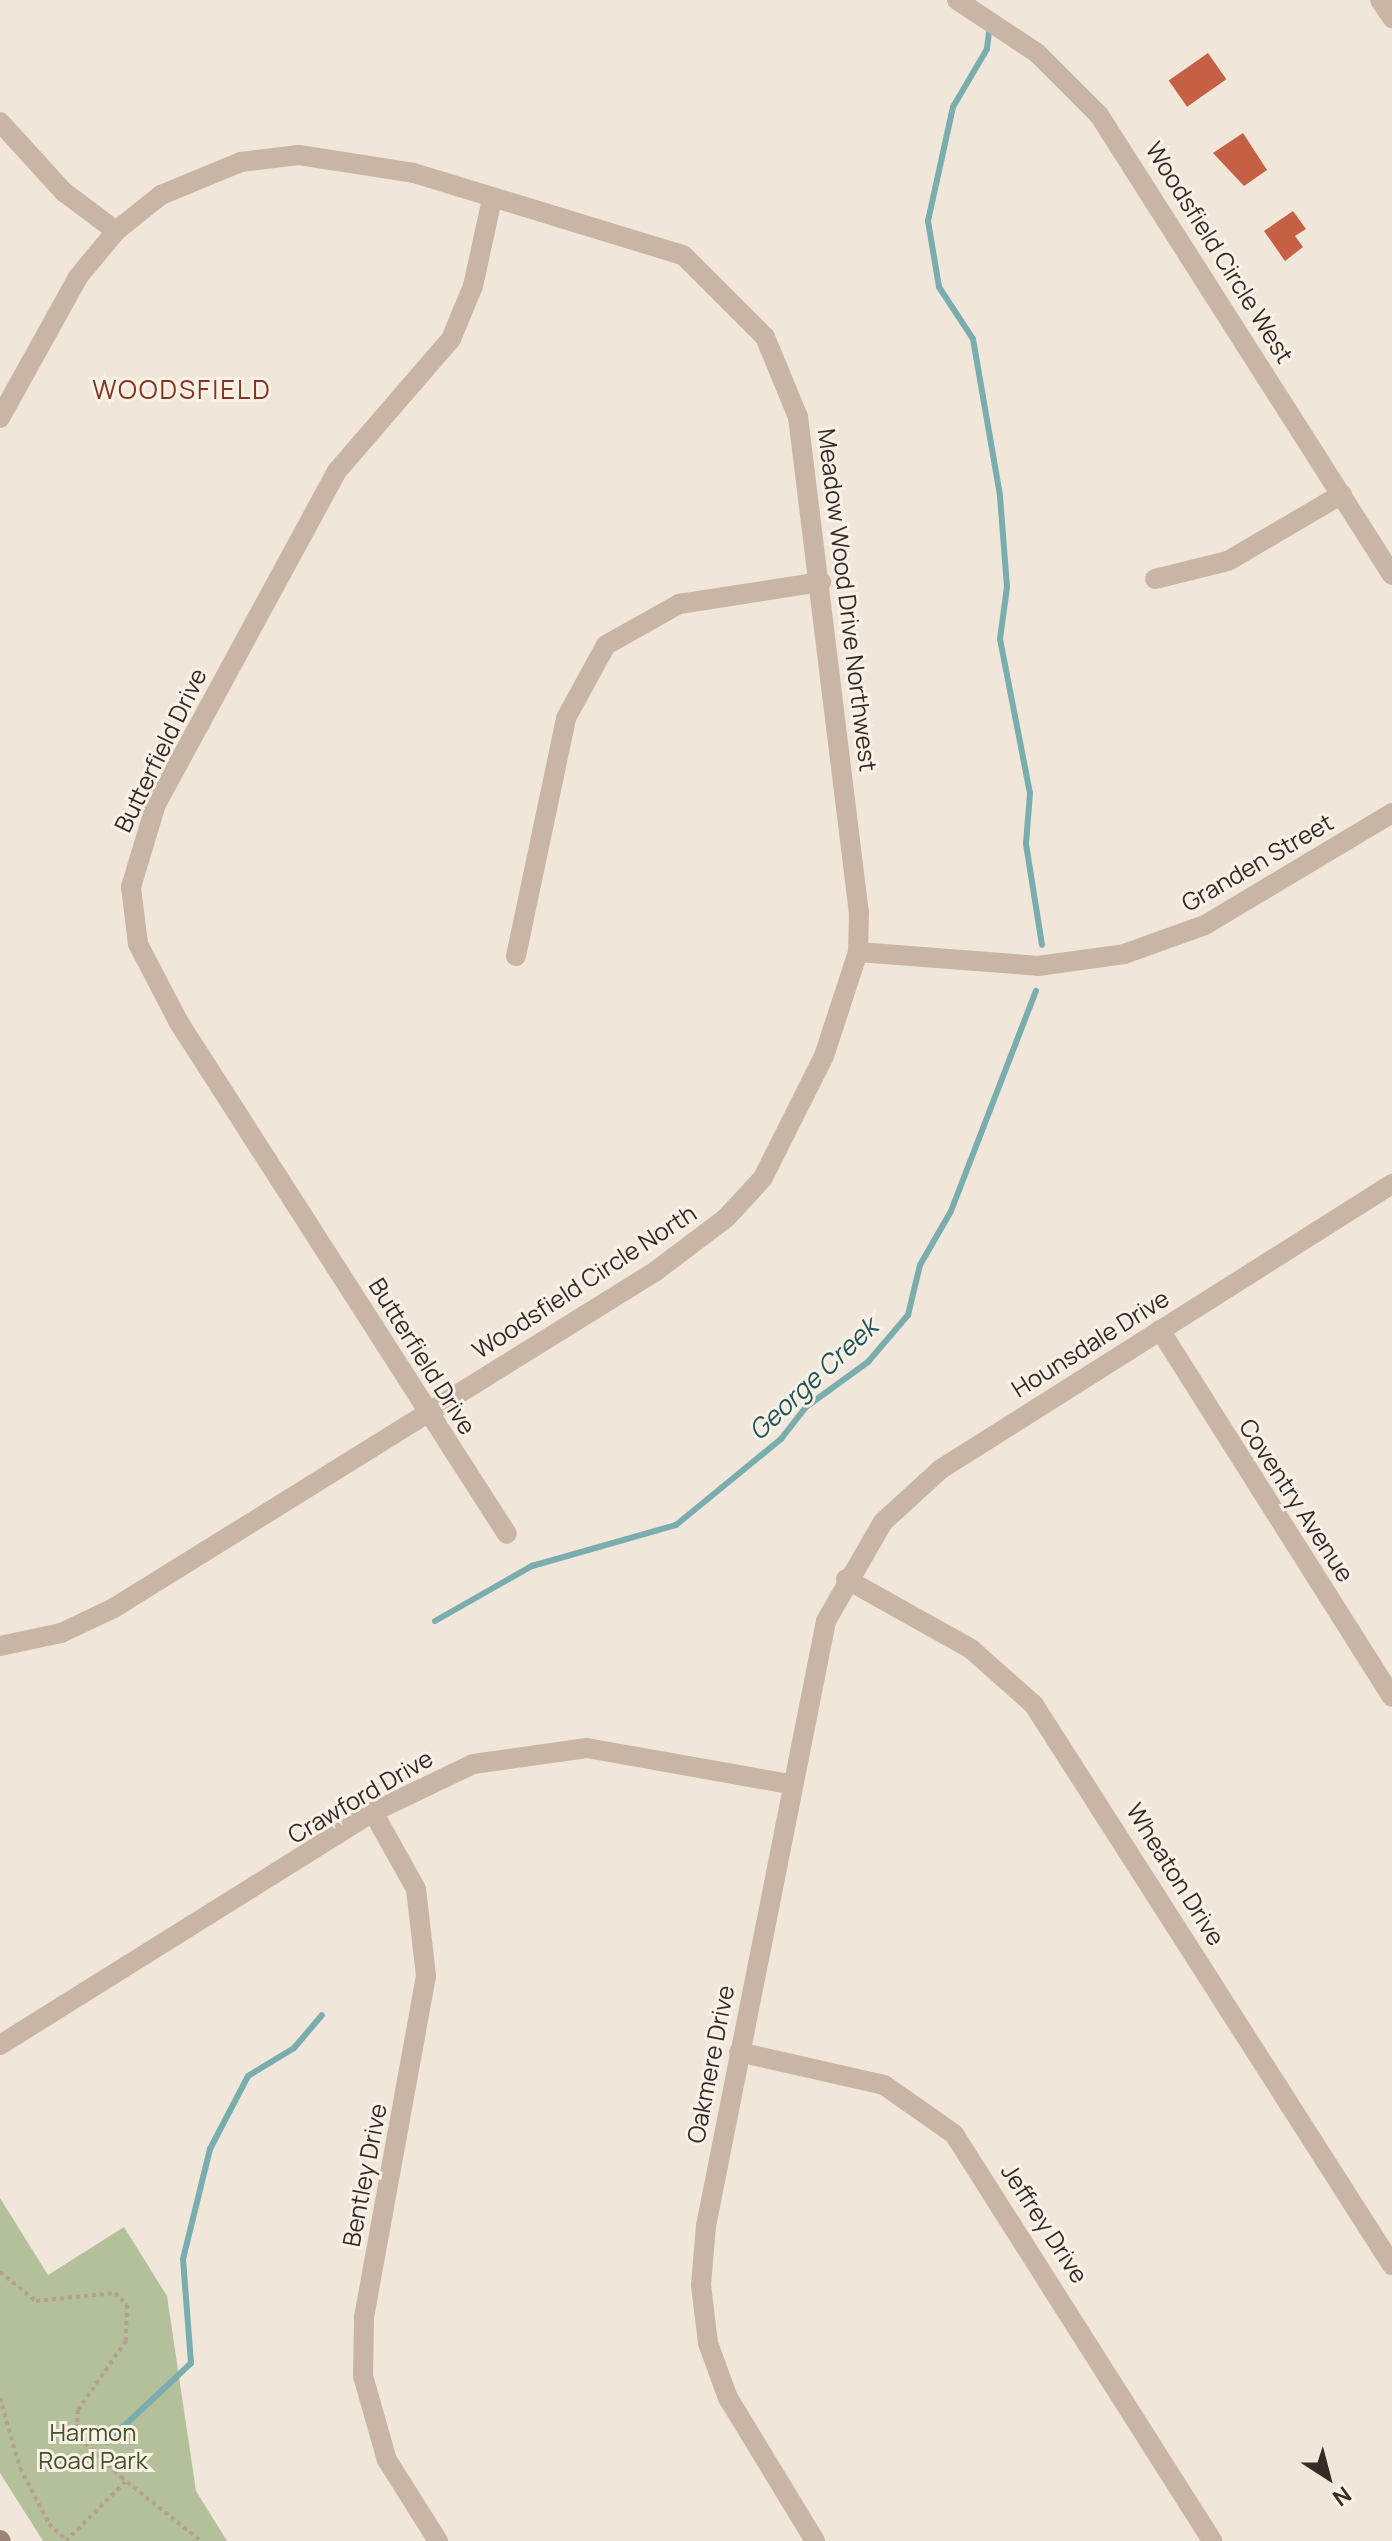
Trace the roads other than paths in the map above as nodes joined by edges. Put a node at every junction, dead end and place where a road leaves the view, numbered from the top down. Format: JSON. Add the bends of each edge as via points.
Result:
{"nodes":[{"id":1,"x":957,"y":0,"type":"edge"},
{"id":2,"x":1380,"y":0,"type":"edge"},
{"id":3,"x":1392,"y":18,"type":"edge"},
{"id":4,"x":0,"y":122,"type":"edge"},
{"id":5,"x":492,"y":199,"type":"junction"},
{"id":6,"x":116,"y":231,"type":"junction"},
{"id":7,"x":0,"y":418,"type":"edge"},
{"id":8,"x":1342,"y":494,"type":"junction"},
{"id":9,"x":1392,"y":575,"type":"edge"},
{"id":10,"x":1155,"y":579,"type":"dead end"},
{"id":11,"x":821,"y":582,"type":"junction"},
{"id":12,"x":1392,"y":813,"type":"edge"},
{"id":13,"x":858,"y":952,"type":"junction"},
{"id":14,"x":516,"y":956,"type":"dead end"},
{"id":15,"x":1392,"y":1184,"type":"edge"},
{"id":16,"x":1160,"y":1330,"type":"junction"},
{"id":17,"x":427,"y":1414,"type":"junction"},
{"id":18,"x":507,"y":1534,"type":"dead end"},
{"id":19,"x":846,"y":1579,"type":"junction"},
{"id":20,"x":0,"y":1646,"type":"edge"},
{"id":21,"x":1392,"y":1697,"type":"edge"},
{"id":22,"x":790,"y":1784,"type":"junction"},
{"id":23,"x":373,"y":1812,"type":"junction"},
{"id":24,"x":0,"y":2045,"type":"edge"},
{"id":25,"x":739,"y":2052,"type":"junction"},
{"id":26,"x":1392,"y":2265,"type":"edge"},
{"id":27,"x":438,"y":2541,"type":"edge"},
{"id":28,"x":815,"y":2541,"type":"edge"},
{"id":29,"x":1212,"y":2541,"type":"edge"}],
"edges":[{"from":1,"to":8,"type":"street","name":"Woodsfield Circle West","via":[[1037,53],[1099,115]]},
{"from":2,"to":3,"type":"street"},
{"from":4,"to":6,"type":"street","via":[[64,192]]},
{"from":5,"to":6,"type":"street","name":"Meadow Wood Drive Northwest","via":[[414,173],[270,157],[186,181]]},
{"from":5,"to":11,"type":"street","name":"Meadow Wood Drive Northwest","via":[[660,242],[745,312],[765,337],[798,417]]},
{"from":5,"to":17,"type":"street","name":"Butterfield Drive","via":[[473,286],[451,339],[337,471],[156,804],[131,887],[138,944],[164,996]]},
{"from":6,"to":7,"type":"street","name":"Meadow Wood Drive Northwest","via":[[78,277]]},
{"from":8,"to":9,"type":"street","name":"Woodsfield Circle West"},
{"from":8,"to":10,"type":"street","via":[[1228,561]]},
{"from":11,"to":13,"type":"street","name":"Meadow Wood Drive Northwest","via":[[856,868]]},
{"from":11,"to":14,"type":"street","via":[[679,604],[606,645],[566,718]]},
{"from":12,"to":13,"type":"street","name":"Granden Street","via":[[1205,925],[1124,954],[1038,966]]},
{"from":13,"to":17,"type":"street","name":"Woodsfield Circle North","via":[[824,1056],[777,1155],[745,1199],[656,1271]]},
{"from":15,"to":16,"type":"street","name":"Hounsdale Drive"},
{"from":16,"to":19,"type":"street","name":"Hounsdale Drive","via":[[941,1469],[883,1522]]},
{"from":16,"to":21,"type":"street","name":"Coventry Avenue"},
{"from":17,"to":18,"type":"street","name":"Butterfield Drive"},
{"from":17,"to":20,"type":"street","name":"Woodsfield Circle North","via":[[88,1623]]},
{"from":19,"to":22,"type":"street","name":"Oakmere Drive","via":[[817,1649]]},
{"from":19,"to":26,"type":"street","name":"Wheaton Drive","via":[[971,1649],[1034,1705]]},
{"from":22,"to":23,"type":"street","name":"Crawford Drive","via":[[674,1758],[558,1748],[473,1764]]},
{"from":22,"to":25,"type":"street","name":"Oakmere Drive"},
{"from":23,"to":24,"type":"street","name":"Crawford Drive"},
{"from":23,"to":27,"type":"street","name":"Bentley Drive","via":[[416,1889],[426,1976],[364,2318],[363,2376],[387,2460]]},
{"from":25,"to":28,"type":"street","name":"Oakmere Drive","via":[[706,2226],[703,2314],[728,2398]]},
{"from":25,"to":29,"type":"street","name":"Jeffrey Drive","via":[[884,2085],[954,2134]]}]}
